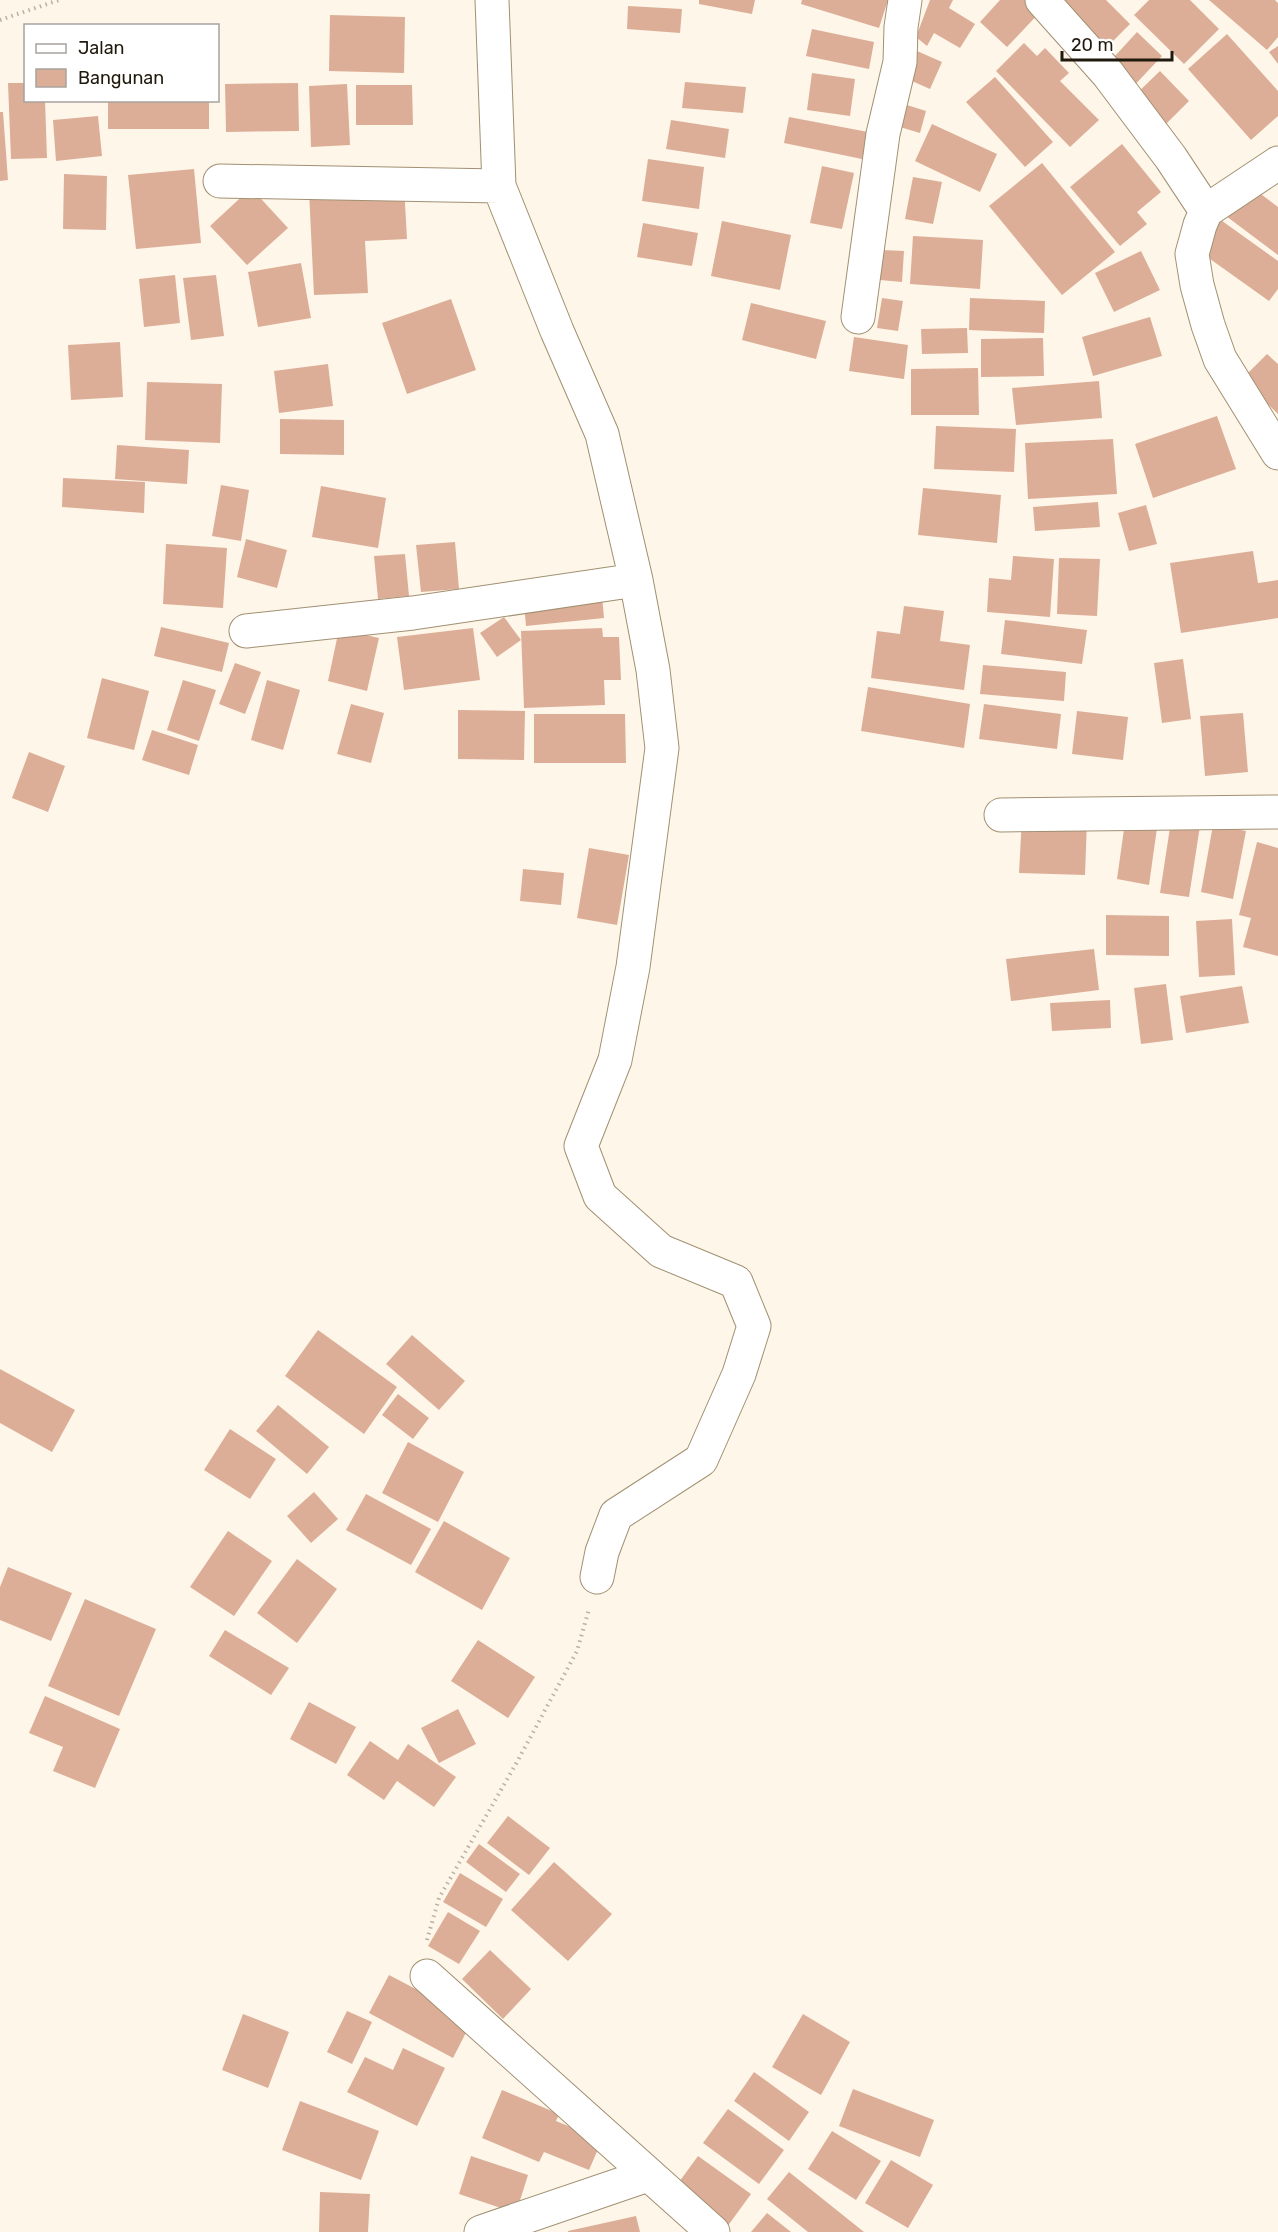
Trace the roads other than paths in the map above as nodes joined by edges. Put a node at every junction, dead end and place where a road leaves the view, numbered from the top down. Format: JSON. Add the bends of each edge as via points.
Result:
{"nodes":[{"id":1,"x":492,"y":0,"type":"edge"},
{"id":2,"x":905,"y":0,"type":"edge"},
{"id":3,"x":1042,"y":0,"type":"edge"},
{"id":4,"x":1278,"y":163,"type":"edge"},
{"id":5,"x":220,"y":181,"type":"dead end"},
{"id":6,"x":499,"y":186,"type":"junction"},
{"id":7,"x":1206,"y":211,"type":"junction"},
{"id":8,"x":858,"y":317,"type":"dead end"},
{"id":9,"x":1278,"y":453,"type":"edge"},
{"id":10,"x":636,"y":580,"type":"junction"},
{"id":11,"x":246,"y":631,"type":"dead end"},
{"id":12,"x":1278,"y":812,"type":"edge"},
{"id":13,"x":1001,"y":815,"type":"dead end"},
{"id":14,"x":597,"y":1577,"type":"road end"},
{"id":15,"x":427,"y":1976,"type":"road end"},
{"id":16,"x":648,"y":2175,"type":"junction"},
{"id":17,"x":481,"y":2232,"type":"edge"},
{"id":18,"x":713,"y":2232,"type":"edge"}],
"edges":[{"from":1,"to":6,"type":"street"},
{"from":2,"to":8,"type":"street","via":[[900,62],[884,134]]},
{"from":3,"to":7,"type":"street","via":[[1108,74],[1172,158]]},
{"from":4,"to":7,"type":"street"},
{"from":5,"to":6,"type":"street"},
{"from":6,"to":10,"type":"street","via":[[602,434]]},
{"from":7,"to":9,"type":"street","via":[[1192,254],[1208,326],[1220,359]]},
{"from":10,"to":11,"type":"street","via":[[413,613]]},
{"from":10,"to":14,"type":"street","via":[[653,670],[662,748],[633,967],[615,1060],[582,1146],[600,1196],[661,1251],[736,1282],[754,1326],[739,1374],[702,1460],[616,1515]]},
{"from":12,"to":13,"type":"street"},
{"from":15,"to":16,"type":"street"},
{"from":16,"to":17,"type":"street"},
{"from":16,"to":18,"type":"street"}]}
